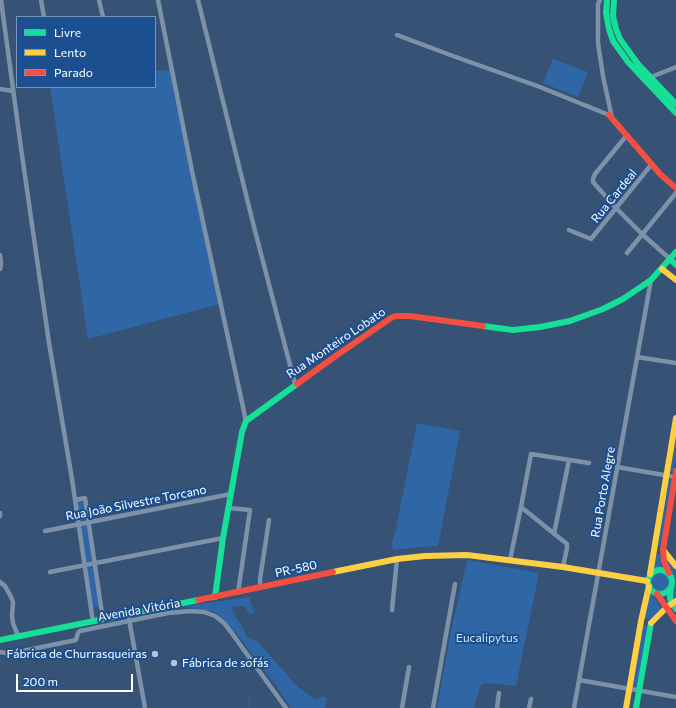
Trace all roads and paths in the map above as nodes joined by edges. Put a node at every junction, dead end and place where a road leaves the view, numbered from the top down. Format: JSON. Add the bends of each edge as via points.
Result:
{"nodes":[{"id":1,"x":1,"y":0,"type":"edge"},
{"id":2,"x":41,"y":0,"type":"edge"},
{"id":3,"x":99,"y":0,"type":"edge"},
{"id":4,"x":158,"y":0,"type":"edge"},
{"id":5,"x":198,"y":0,"type":"edge"},
{"id":6,"x":600,"y":0,"type":"edge"},
{"id":7,"x":607,"y":0,"type":"edge"},
{"id":8,"x":614,"y":0,"type":"edge"},
{"id":9,"x":44,"y":16,"type":"edge"},
{"id":10,"x":103,"y":16,"type":"edge"},
{"id":11,"x":397,"y":35,"type":"dead end"},
{"id":12,"x":676,"y":66,"type":"edge"},
{"id":13,"x":651,"y":78,"type":"junction"},
{"id":14,"x":0,"y":89,"type":"edge"},
{"id":15,"x":13,"y":91,"type":"junction"},
{"id":16,"x":676,"y":104,"type":"edge"},
{"id":17,"x":676,"y":113,"type":"edge"},
{"id":18,"x":611,"y":117,"type":"junction"},
{"id":19,"x":626,"y":135,"type":"junction"},
{"id":20,"x":651,"y":165,"type":"junction"},
{"id":21,"x":676,"y":188,"type":"edge"},
{"id":22,"x":676,"y":193,"type":"edge"},
{"id":23,"x":616,"y":208,"type":"junction"},
{"id":24,"x":569,"y":230,"type":"dead end"},
{"id":25,"x":642,"y":234,"type":"junction"},
{"id":26,"x":676,"y":252,"type":"edge"},
{"id":27,"x":627,"y":253,"type":"dead end"},
{"id":28,"x":0,"y":255,"type":"edge"},
{"id":29,"x":670,"y":259,"type":"junction"},
{"id":30,"x":676,"y":265,"type":"edge"},
{"id":31,"x":0,"y":269,"type":"edge"},
{"id":32,"x":662,"y":269,"type":"junction"},
{"id":33,"x":651,"y":280,"type":"junction"},
{"id":34,"x":676,"y":280,"type":"edge"},
{"id":35,"x":638,"y":357,"type":"junction"},
{"id":36,"x":676,"y":363,"type":"edge"},
{"id":37,"x":295,"y":384,"type":"junction"},
{"id":38,"x":676,"y":418,"type":"edge"},
{"id":39,"x":246,"y":421,"type":"junction"},
{"id":40,"x":569,"y":460,"type":"junction"},
{"id":41,"x":589,"y":463,"type":"dead end"},
{"id":42,"x":617,"y":467,"type":"junction"},
{"id":43,"x":676,"y":475,"type":"edge"},
{"id":44,"x":666,"y":476,"type":"junction"},
{"id":45,"x":231,"y":494,"type":"junction"},
{"id":46,"x":75,"y":500,"type":"junction"},
{"id":47,"x":521,"y":507,"type":"junction"},
{"id":48,"x":228,"y":508,"type":"junction"},
{"id":49,"x":269,"y":520,"type":"dead end"},
{"id":50,"x":89,"y":523,"type":"junction"},
{"id":51,"x":78,"y":525,"type":"junction"},
{"id":52,"x":44,"y":531,"type":"dead end"},
{"id":53,"x":554,"y":534,"type":"junction"},
{"id":54,"x":223,"y":538,"type":"junction"},
{"id":55,"x":654,"y":549,"type":"junction"},
{"id":56,"x":663,"y":550,"type":"junction"},
{"id":57,"x":397,"y":560,"type":"junction"},
{"id":58,"x":510,"y":560,"type":"junction"},
{"id":59,"x":675,"y":563,"type":"edge"},
{"id":60,"x":94,"y":564,"type":"junction"},
{"id":61,"x":84,"y":565,"type":"junction"},
{"id":62,"x":563,"y":567,"type":"junction"},
{"id":63,"x":50,"y":572,"type":"dead end"},
{"id":64,"x":598,"y":573,"type":"junction"},
{"id":65,"x":669,"y":573,"type":"junction"},
{"id":66,"x":649,"y":580,"type":"junction"},
{"id":67,"x":0,"y":582,"type":"edge"},
{"id":68,"x":455,"y":584,"type":"dead end"},
{"id":69,"x":671,"y":586,"type":"junction"},
{"id":70,"x":260,"y":588,"type":"junction"},
{"id":71,"x":238,"y":593,"type":"junction"},
{"id":72,"x":657,"y":594,"type":"junction"},
{"id":73,"x":215,"y":597,"type":"junction"},
{"id":74,"x":672,"y":604,"type":"edge"},
{"id":75,"x":676,"y":609,"type":"edge"},
{"id":76,"x":392,"y":610,"type":"dead end"},
{"id":77,"x":128,"y":618,"type":"junction"},
{"id":78,"x":103,"y":620,"type":"junction"},
{"id":79,"x":641,"y":621,"type":"junction"},
{"id":80,"x":676,"y":621,"type":"edge"},
{"id":81,"x":93,"y":622,"type":"junction"},
{"id":82,"x":651,"y":623,"type":"junction"},
{"id":83,"x":18,"y":636,"type":"junction"},
{"id":84,"x":0,"y":640,"type":"edge"},
{"id":85,"x":0,"y":652,"type":"edge"},
{"id":86,"x":409,"y":667,"type":"dead end"},
{"id":87,"x":579,"y":680,"type":"junction"},
{"id":88,"x":629,"y":689,"type":"junction"},
{"id":89,"x":640,"y":691,"type":"junction"},
{"id":90,"x":499,"y":693,"type":"dead end"},
{"id":91,"x":676,"y":697,"type":"edge"},
{"id":92,"x":530,"y":699,"type":"dead end"},
{"id":93,"x":145,"y":708,"type":"edge"},
{"id":94,"x":286,"y":708,"type":"edge"},
{"id":95,"x":402,"y":708,"type":"edge"},
{"id":96,"x":433,"y":708,"type":"edge"},
{"id":97,"x":497,"y":708,"type":"edge"},
{"id":98,"x":529,"y":708,"type":"edge"},
{"id":99,"x":574,"y":708,"type":"edge"},
{"id":100,"x":626,"y":708,"type":"edge"},
{"id":101,"x":636,"y":708,"type":"edge"}],
"edges":[{"from":1,"to":15,"type":"street"},
{"from":2,"to":9,"type":"street"},
{"from":3,"to":10,"type":"street"},
{"from":4,"to":39,"type":"street"},
{"from":5,"to":37,"type":"street"},
{"from":6,"to":18,"type":"street","via":[[598,43]]},
{"from":7,"to":17,"type":"main road","via":[[606,13],[613,41],[628,62]]},
{"from":8,"to":13,"type":"main road","via":[[613,16],[618,34]]},
{"from":11,"to":18,"type":"street","via":[[540,87]]},
{"from":12,"to":13,"type":"street"},
{"from":13,"to":16,"type":"main road"},
{"from":14,"to":15,"type":"street"},
{"from":15,"to":46,"type":"street","via":[[49,342]]},
{"from":18,"to":19,"type":"main road"},
{"from":19,"to":20,"type":"main road"},
{"from":19,"to":23,"type":"street","via":[[593,179],[603,195]]},
{"from":20,"to":21,"type":"main road"},
{"from":20,"to":23,"type":"street","name":"Rua Cardeal"},
{"from":22,"to":25,"type":"street"},
{"from":23,"to":24,"type":"street","name":"Rua Cardeal","via":[[591,239]]},
{"from":23,"to":25,"type":"street"},
{"from":25,"to":27,"type":"street"},
{"from":25,"to":29,"type":"street"},
{"from":26,"to":29,"type":"main road","name":"Rua Monteiro Lobato"},
{"from":28,"to":31,"type":"street"},
{"from":29,"to":30,"type":"main road"},
{"from":29,"to":32,"type":"main road","name":"Rua Monteiro Lobato"},
{"from":32,"to":33,"type":"main road","name":"Rua Monteiro Lobato"},
{"from":32,"to":34,"type":"main road"},
{"from":33,"to":35,"type":"street","name":"Rua Porto Alegre"},
{"from":33,"to":37,"type":"main road","name":"Rua Monteiro Lobato","via":[[603,309],[570,321],[540,327],[496,329],[396,316]]},
{"from":35,"to":36,"type":"street"},
{"from":35,"to":42,"type":"street","name":"Rua Porto Alegre"},
{"from":37,"to":39,"type":"main road","name":"Rua Monteiro Lobato"},
{"from":38,"to":44,"type":"main road"},
{"from":39,"to":45,"type":"main road"},
{"from":40,"to":41,"type":"street"},
{"from":40,"to":47,"type":"street","via":[[531,454]]},
{"from":40,"to":53,"type":"street"},
{"from":42,"to":44,"type":"street"},
{"from":42,"to":64,"type":"street","name":"Rua Porto Alegre"},
{"from":43,"to":44,"type":"street"},
{"from":43,"to":56,"type":"main road"},
{"from":44,"to":55,"type":"main road"},
{"from":45,"to":48,"type":"main road"},
{"from":45,"to":50,"type":"street","name":"Rua João Silvestre Torcano"},
{"from":46,"to":50,"type":"street","via":[[85,498]]},
{"from":46,"to":51,"type":"street"},
{"from":47,"to":53,"type":"street"},
{"from":47,"to":58,"type":"street"},
{"from":48,"to":54,"type":"main road"},
{"from":48,"to":71,"type":"street","via":[[250,510]]},
{"from":49,"to":70,"type":"street"},
{"from":50,"to":51,"type":"street","name":"Rua João Silvestre Torcano"},
{"from":50,"to":60,"type":"street"},
{"from":51,"to":52,"type":"street","name":"Rua João Silvestre Torcano"},
{"from":51,"to":61,"type":"street"},
{"from":53,"to":62,"type":"street","via":[[567,544]]},
{"from":54,"to":60,"type":"street"},
{"from":54,"to":73,"type":"main road"},
{"from":55,"to":56,"type":"main road"},
{"from":55,"to":66,"type":"main road"},
{"from":56,"to":59,"type":"main road"},
{"from":56,"to":65,"type":"main road"},
{"from":57,"to":58,"type":"main road","name":"PR-580","number":"PR-580","via":[[424,556],[467,555]]},
{"from":57,"to":70,"type":"main road","name":"PR-580","number":"PR-580"},
{"from":57,"to":76,"type":"street"},
{"from":58,"to":62,"type":"main road","name":"PR-580","number":"PR-580"},
{"from":60,"to":61,"type":"street"},
{"from":60,"to":78,"type":"street"},
{"from":61,"to":63,"type":"street"},
{"from":61,"to":81,"type":"street"},
{"from":62,"to":64,"type":"main road","name":"PR-580","number":"PR-580"},
{"from":64,"to":66,"type":"main road","name":"PR-580"},
{"from":64,"to":87,"type":"street","name":"Rua Porto Alegre"},
{"from":65,"to":66,"type":"main road","via":[[656,570]]},
{"from":65,"to":69,"type":"main road","via":[[672,579]]},
{"from":66,"to":72,"type":"main road"},
{"from":66,"to":79,"type":"main road"},
{"from":67,"to":83,"type":"street","via":[[5,586],[13,602],[13,623]]},
{"from":68,"to":96,"type":"street"},
{"from":69,"to":72,"type":"main road","via":[[664,593]]},
{"from":69,"to":74,"type":"main road"},
{"from":70,"to":71,"type":"main road","name":"PR-580","number":"PR-580"},
{"from":71,"to":73,"type":"main road","name":"PR-580","number":"PR-580"},
{"from":72,"to":74,"type":"main road"},
{"from":73,"to":77,"type":"main road","name":"PR-580","number":"PR-580"},
{"from":74,"to":75,"type":"main road"},
{"from":74,"to":80,"type":"main road"},
{"from":74,"to":82,"type":"main road"},
{"from":77,"to":78,"type":"main road","name":"PR-580","number":"PR-580"},
{"from":77,"to":85,"type":"street","name":"Avenida Vitória","via":[[80,631],[76,640],[13,653]]},
{"from":77,"to":93,"type":"street"},
{"from":77,"to":94,"type":"street","name":"Avenida Vitória","via":[[191,611],[215,616],[228,628]]},
{"from":78,"to":81,"type":"main road","name":"PR-580","number":"PR-580"},
{"from":79,"to":82,"type":"main road"},
{"from":79,"to":88,"type":"main road"},
{"from":81,"to":83,"type":"main road","name":"PR-580","number":"PR-580"},
{"from":82,"to":89,"type":"main road"},
{"from":83,"to":84,"type":"main road","name":"PR-580","number":"PR-580"},
{"from":86,"to":95,"type":"street"},
{"from":87,"to":88,"type":"street"},
{"from":87,"to":99,"type":"street","name":"Rua Porto Alegre"},
{"from":88,"to":89,"type":"street"},
{"from":88,"to":100,"type":"main road"},
{"from":89,"to":91,"type":"street"},
{"from":89,"to":101,"type":"main road"},
{"from":90,"to":97,"type":"street"},
{"from":92,"to":98,"type":"street"}]}
